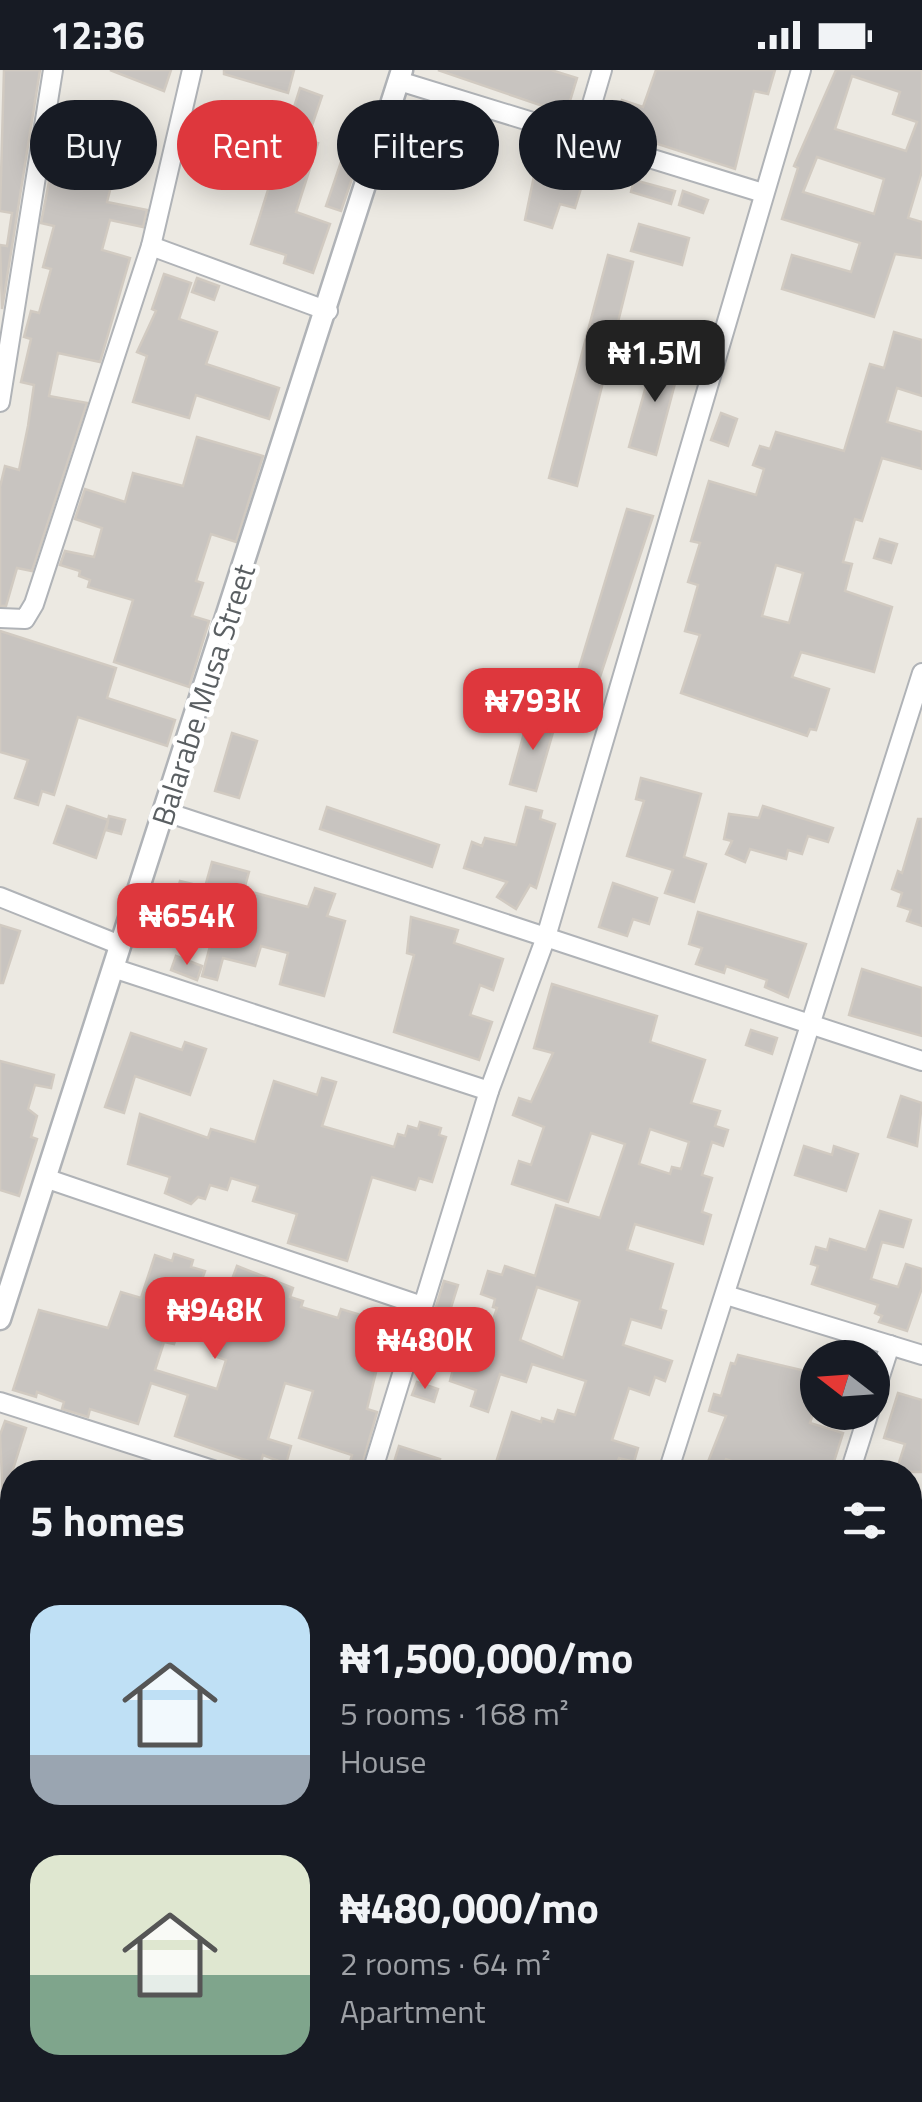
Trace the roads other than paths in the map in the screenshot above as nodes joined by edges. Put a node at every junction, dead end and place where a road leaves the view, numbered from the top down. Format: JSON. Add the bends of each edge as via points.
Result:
{"nodes":[{"id":1,"x":53,"y":70,"type":"edge"},
{"id":2,"x":192,"y":70,"type":"edge"},
{"id":3,"x":602,"y":70,"type":"edge"},
{"id":4,"x":800,"y":70,"type":"edge"},
{"id":5,"x":401,"y":76,"type":"edge"},
{"id":6,"x":593,"y":100,"type":"edge"},
{"id":7,"x":519,"y":116,"type":"edge"},
{"id":8,"x":657,"y":161,"type":"edge"},
{"id":9,"x":763,"y":193,"type":"junction"},
{"id":10,"x":152,"y":246,"type":"junction"},
{"id":11,"x":328,"y":311,"type":"junction"},
{"id":12,"x":0,"y":402,"type":"edge"},
{"id":13,"x":0,"y":618,"type":"edge"},
{"id":14,"x":922,"y":673,"type":"edge"},
{"id":15,"x":166,"y":812,"type":"junction"},
{"id":16,"x":0,"y":896,"type":"edge"},
{"id":17,"x":546,"y":937,"type":"junction"},
{"id":18,"x":120,"y":945,"type":"junction"},
{"id":19,"x":113,"y":968,"type":"junction"},
{"id":20,"x":811,"y":1026,"type":"junction"},
{"id":21,"x":922,"y":1061,"type":"edge"},
{"id":22,"x":488,"y":1092,"type":"junction"},
{"id":23,"x":46,"y":1178,"type":"junction"},
{"id":24,"x":726,"y":1295,"type":"junction"},
{"id":25,"x":422,"y":1306,"type":"junction"},
{"id":26,"x":0,"y":1318,"type":"edge"},
{"id":27,"x":871,"y":1340,"type":"edge"},
{"id":28,"x":890,"y":1346,"type":"edge"},
{"id":29,"x":922,"y":1355,"type":"edge"},
{"id":30,"x":0,"y":1402,"type":"edge"},
{"id":31,"x":863,"y":1430,"type":"edge"},
{"id":32,"x":181,"y":1460,"type":"edge"},
{"id":33,"x":376,"y":1460,"type":"edge"},
{"id":34,"x":672,"y":1460,"type":"edge"},
{"id":35,"x":854,"y":1460,"type":"edge"}],
"edges":[{"from":1,"to":12,"type":"street"},
{"from":2,"to":10,"type":"street"},
{"from":3,"to":6,"type":"street"},
{"from":4,"to":9,"type":"street"},
{"from":5,"to":7,"type":"street"},
{"from":5,"to":11,"type":"street","name":"Balarabe Musa Street"},
{"from":8,"to":9,"type":"street"},
{"from":9,"to":17,"type":"street"},
{"from":10,"to":11,"type":"street"},
{"from":10,"to":13,"type":"street","via":[[34,604],[25,619]]},
{"from":11,"to":15,"type":"street","name":"Balarabe Musa Street"},
{"from":14,"to":20,"type":"street"},
{"from":15,"to":17,"type":"street"},
{"from":15,"to":18,"type":"street","name":"Balarabe Musa Street"},
{"from":16,"to":18,"type":"street"},
{"from":17,"to":20,"type":"street"},
{"from":17,"to":22,"type":"street"},
{"from":18,"to":19,"type":"street","name":"Balarabe Musa Street"},
{"from":19,"to":22,"type":"street"},
{"from":19,"to":23,"type":"street","name":"Balarabe Musa Street"},
{"from":20,"to":21,"type":"street"},
{"from":20,"to":24,"type":"street"},
{"from":22,"to":25,"type":"street"},
{"from":23,"to":25,"type":"street"},
{"from":23,"to":26,"type":"street","name":"Balarabe Musa Street"},
{"from":24,"to":27,"type":"street"},
{"from":24,"to":34,"type":"street"},
{"from":25,"to":33,"type":"street"},
{"from":28,"to":29,"type":"street"},
{"from":30,"to":32,"type":"street"},
{"from":31,"to":35,"type":"street"}]}
